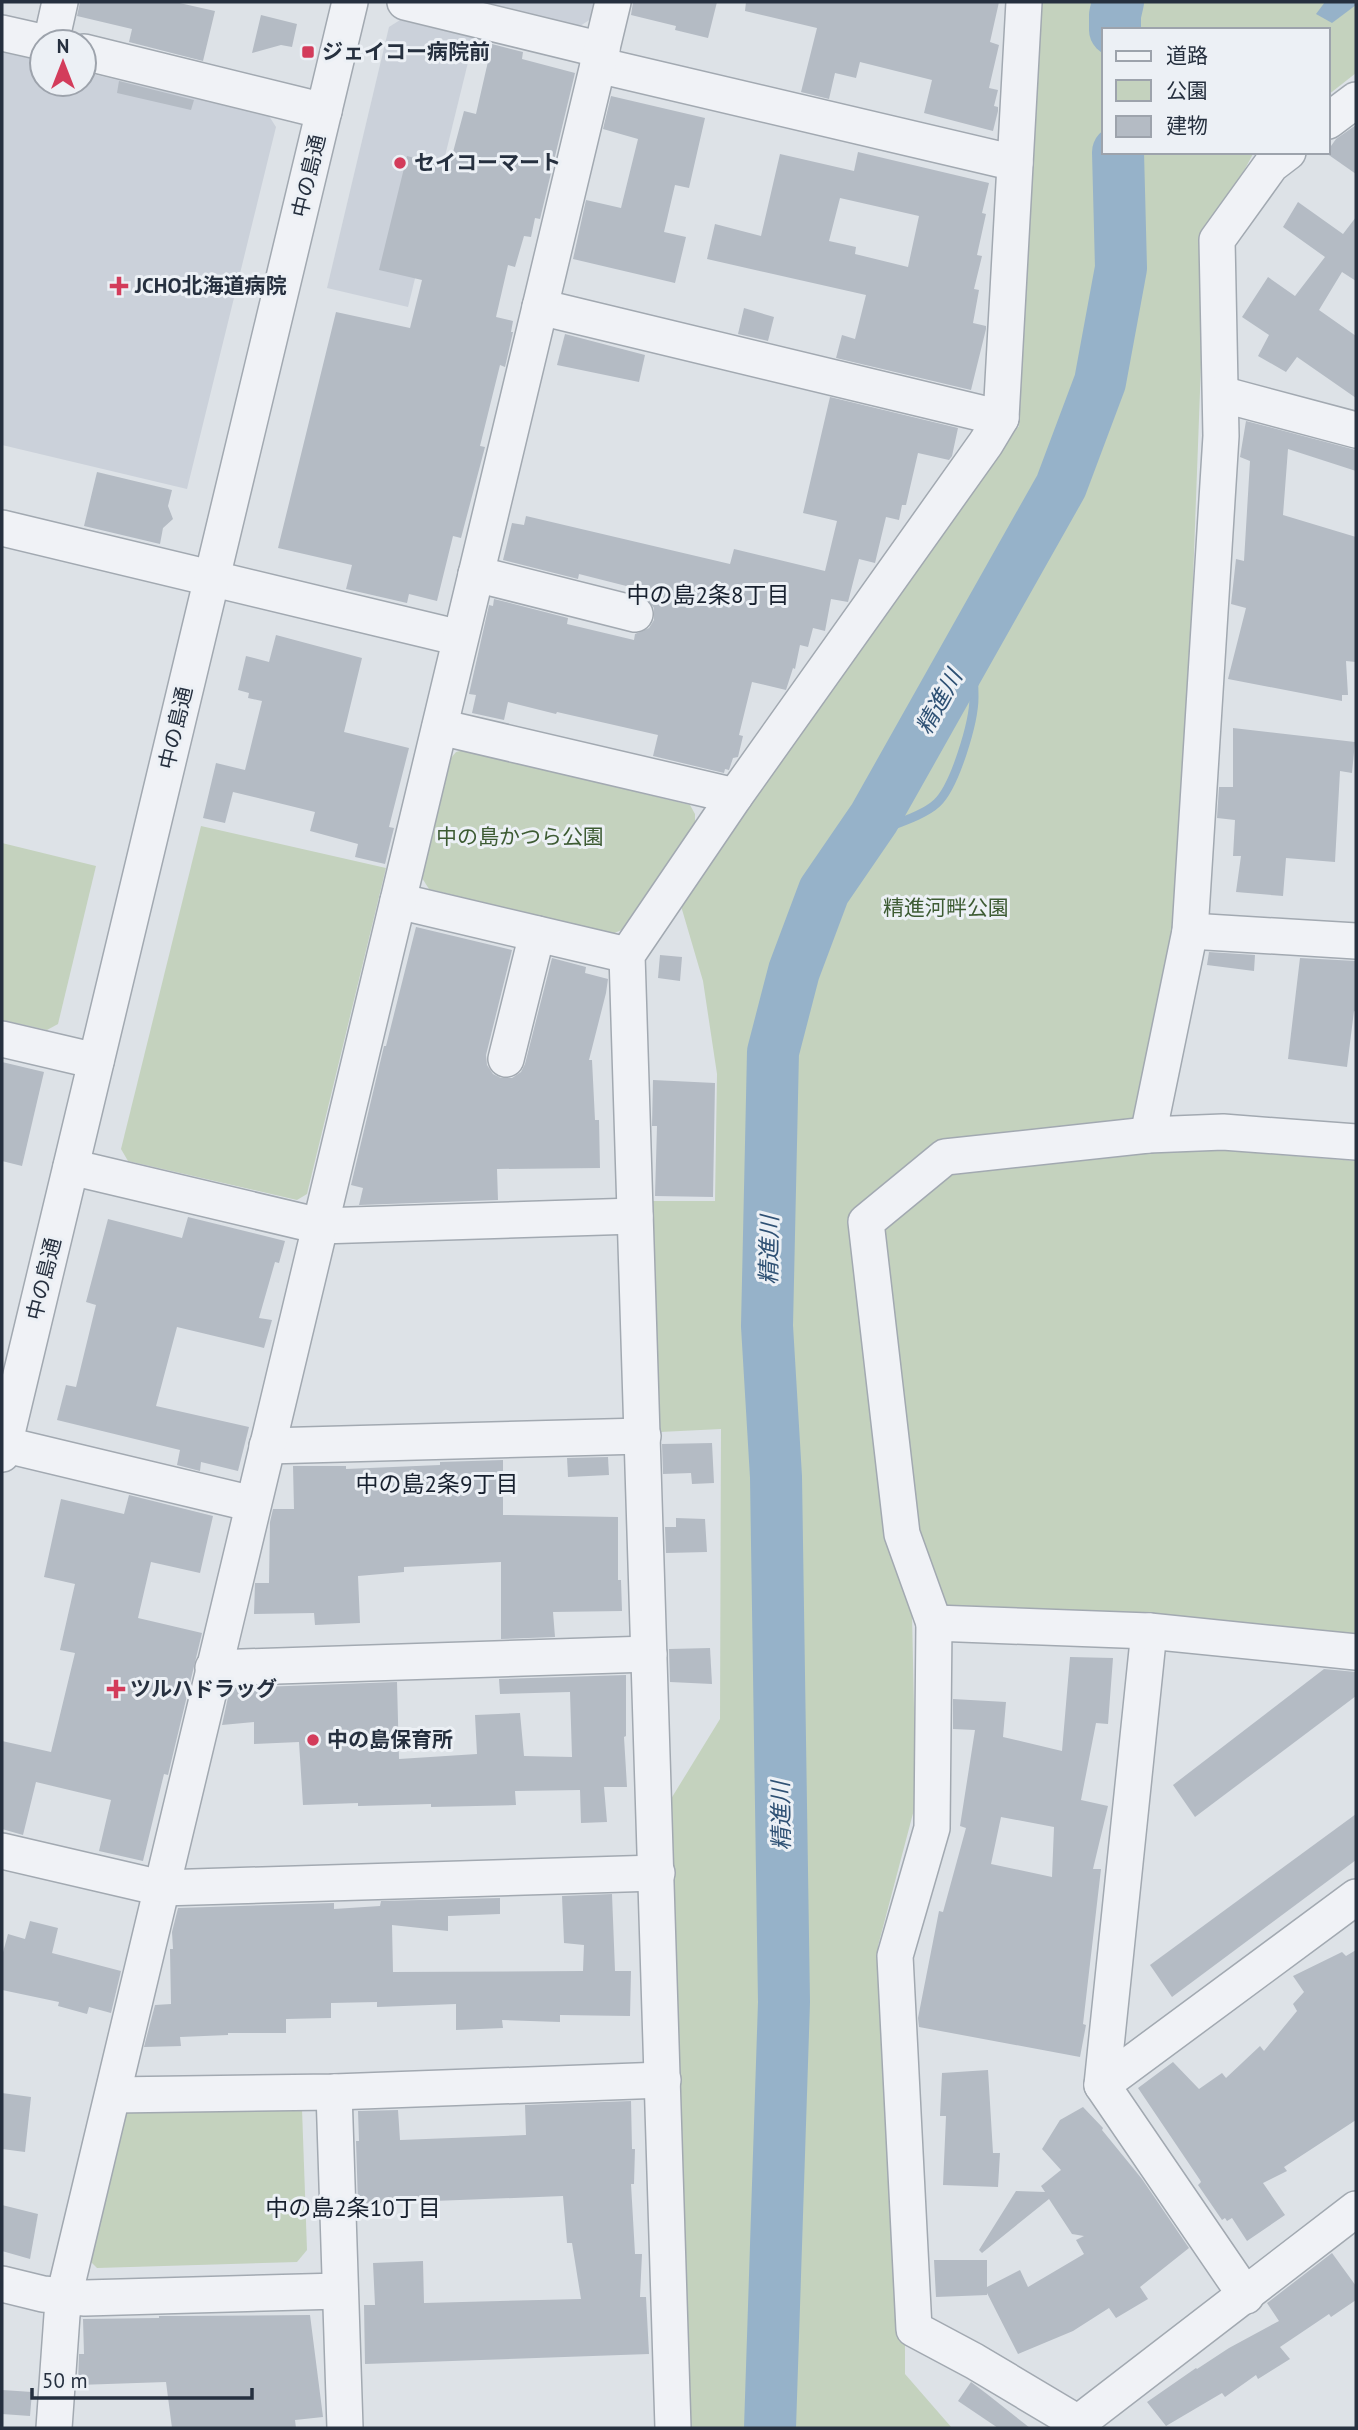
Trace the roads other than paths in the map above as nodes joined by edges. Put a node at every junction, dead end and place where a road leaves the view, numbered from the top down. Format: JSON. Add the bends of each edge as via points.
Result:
{"nodes":[{"id":1,"x":60,"y":2,"type":"edge"},
{"id":2,"x":350,"y":2,"type":"edge"},
{"id":3,"x":405,"y":2,"type":"edge"},
{"id":4,"x":613,"y":2,"type":"edge"},
{"id":5,"x":1024,"y":2,"type":"edge"},
{"id":6,"x":54,"y":28,"type":"edge"},
{"id":7,"x":2,"y":33,"type":"edge"},
{"id":8,"x":28,"y":39,"type":"edge"},
{"id":9,"x":98,"y":55,"type":"edge"},
{"id":10,"x":600,"y":58,"type":"junction"},
{"id":11,"x":1356,"y":100,"type":"edge"},
{"id":12,"x":324,"y":110,"type":"junction"},
{"id":13,"x":1330,"y":120,"type":"edge"},
{"id":14,"x":1285,"y":154,"type":"edge"},
{"id":15,"x":1015,"y":163,"type":"junction"},
{"id":16,"x":540,"y":307,"type":"junction"},
{"id":17,"x":1221,"y":394,"type":"junction"},
{"id":18,"x":1001,"y":418,"type":"junction"},
{"id":19,"x":1356,"y":430,"type":"edge"},
{"id":20,"x":2,"y":528,"type":"edge"},
{"id":21,"x":476,"y":574,"type":"junction"},
{"id":22,"x":211,"y":580,"type":"junction"},
{"id":23,"x":635,"y":614,"type":"dead end"},
{"id":24,"x":460,"y":638,"type":"junction"},
{"id":25,"x":440,"y":727,"type":"junction"},
{"id":26,"x":735,"y":796,"type":"junction"},
{"id":27,"x":398,"y":901,"type":"junction"},
{"id":28,"x":1190,"y":931,"type":"junction"},
{"id":29,"x":537,"y":934,"type":"junction"},
{"id":30,"x":1356,"y":941,"type":"edge"},
{"id":31,"x":627,"y":955,"type":"junction"},
{"id":32,"x":2,"y":1039,"type":"edge"},
{"id":33,"x":506,"y":1059,"type":"dead end"},
{"id":34,"x":96,"y":1061,"type":"junction"},
{"id":35,"x":1147,"y":1135,"type":"junction"},
{"id":36,"x":1356,"y":1142,"type":"edge"},
{"id":37,"x":71,"y":1167,"type":"junction"},
{"id":38,"x":635,"y":1216,"type":"junction"},
{"id":39,"x":320,"y":1226,"type":"junction"},
{"id":40,"x":643,"y":1436,"type":"junction"},
{"id":41,"x":267,"y":1446,"type":"junction"},
{"id":42,"x":3,"y":1447,"type":"edge"},
{"id":43,"x":253,"y":1504,"type":"junction"},
{"id":44,"x":934,"y":1623,"type":"junction"},
{"id":45,"x":1149,"y":1631,"type":"junction"},
{"id":46,"x":1356,"y":1652,"type":"edge"},
{"id":47,"x":649,"y":1654,"type":"junction"},
{"id":48,"x":213,"y":1668,"type":"junction"},
{"id":49,"x":2,"y":1851,"type":"edge"},
{"id":50,"x":657,"y":1873,"type":"junction"},
{"id":51,"x":161,"y":1888,"type":"junction"},
{"id":52,"x":1356,"y":1898,"type":"edge"},
{"id":53,"x":663,"y":2080,"type":"junction"},
{"id":54,"x":1102,"y":2085,"type":"junction"},
{"id":55,"x":334,"y":2092,"type":"junction"},
{"id":56,"x":113,"y":2095,"type":"junction"},
{"id":57,"x":1356,"y":2209,"type":"edge"},
{"id":58,"x":2,"y":2284,"type":"edge"},
{"id":59,"x":340,"y":2291,"type":"junction"},
{"id":60,"x":65,"y":2296,"type":"junction"},
{"id":61,"x":1246,"y":2296,"type":"junction"},
{"id":62,"x":1080,"y":2426,"type":"edge"},
{"id":63,"x":54,"y":2428,"type":"edge"},
{"id":64,"x":345,"y":2428,"type":"edge"},
{"id":65,"x":673,"y":2428,"type":"edge"}],
"edges":[{"from":1,"to":6,"type":"street"},
{"from":2,"to":12,"type":"street","name":"中の島通"},
{"from":3,"to":10,"type":"street"},
{"from":4,"to":10,"type":"street"},
{"from":5,"to":15,"type":"street"},
{"from":7,"to":8,"type":"street"},
{"from":9,"to":12,"type":"street"},
{"from":10,"to":15,"type":"street"},
{"from":10,"to":16,"type":"street"},
{"from":11,"to":13,"type":"street"},
{"from":12,"to":22,"type":"street","name":"中の島通"},
{"from":14,"to":17,"type":"street","via":[[1271,165],[1217,240]]},
{"from":15,"to":18,"type":"street"},
{"from":16,"to":18,"type":"street"},
{"from":16,"to":21,"type":"street"},
{"from":17,"to":19,"type":"street"},
{"from":17,"to":28,"type":"street"},
{"from":18,"to":26,"type":"street"},
{"from":20,"to":22,"type":"street"},
{"from":21,"to":23,"type":"street"},
{"from":21,"to":24,"type":"street"},
{"from":22,"to":24,"type":"street"},
{"from":22,"to":34,"type":"street","name":"中の島通"},
{"from":24,"to":25,"type":"street"},
{"from":25,"to":26,"type":"street"},
{"from":25,"to":27,"type":"street"},
{"from":26,"to":31,"type":"street"},
{"from":27,"to":29,"type":"street"},
{"from":27,"to":39,"type":"street"},
{"from":28,"to":30,"type":"street"},
{"from":28,"to":35,"type":"street"},
{"from":29,"to":31,"type":"street"},
{"from":29,"to":33,"type":"street"},
{"from":31,"to":38,"type":"street"},
{"from":32,"to":34,"type":"street"},
{"from":34,"to":37,"type":"street","name":"中の島通"},
{"from":35,"to":36,"type":"street","via":[[1223,1132]]},
{"from":35,"to":44,"type":"street","via":[[945,1157],[866,1222],[902,1534]]},
{"from":37,"to":39,"type":"street"},
{"from":37,"to":42,"type":"street","name":"中の島通"},
{"from":38,"to":39,"type":"street"},
{"from":38,"to":40,"type":"street"},
{"from":39,"to":41,"type":"street"},
{"from":40,"to":41,"type":"street"},
{"from":40,"to":47,"type":"street"},
{"from":41,"to":43,"type":"street"},
{"from":42,"to":43,"type":"street"},
{"from":43,"to":48,"type":"street"},
{"from":44,"to":45,"type":"street"},
{"from":44,"to":62,"type":"street","via":[[932,1828],[895,1956],[914,2329]]},
{"from":45,"to":46,"type":"street"},
{"from":45,"to":54,"type":"street"},
{"from":47,"to":48,"type":"street"},
{"from":47,"to":50,"type":"street"},
{"from":48,"to":51,"type":"street"},
{"from":49,"to":51,"type":"street"},
{"from":50,"to":51,"type":"street"},
{"from":50,"to":53,"type":"street"},
{"from":51,"to":56,"type":"street"},
{"from":52,"to":54,"type":"street"},
{"from":53,"to":55,"type":"street"},
{"from":53,"to":65,"type":"street"},
{"from":54,"to":61,"type":"street"},
{"from":55,"to":56,"type":"street"},
{"from":55,"to":59,"type":"street"},
{"from":56,"to":60,"type":"street"},
{"from":57,"to":61,"type":"street"},
{"from":58,"to":60,"type":"street"},
{"from":59,"to":60,"type":"street"},
{"from":59,"to":64,"type":"street"},
{"from":60,"to":63,"type":"street"},
{"from":61,"to":62,"type":"street"}]}
